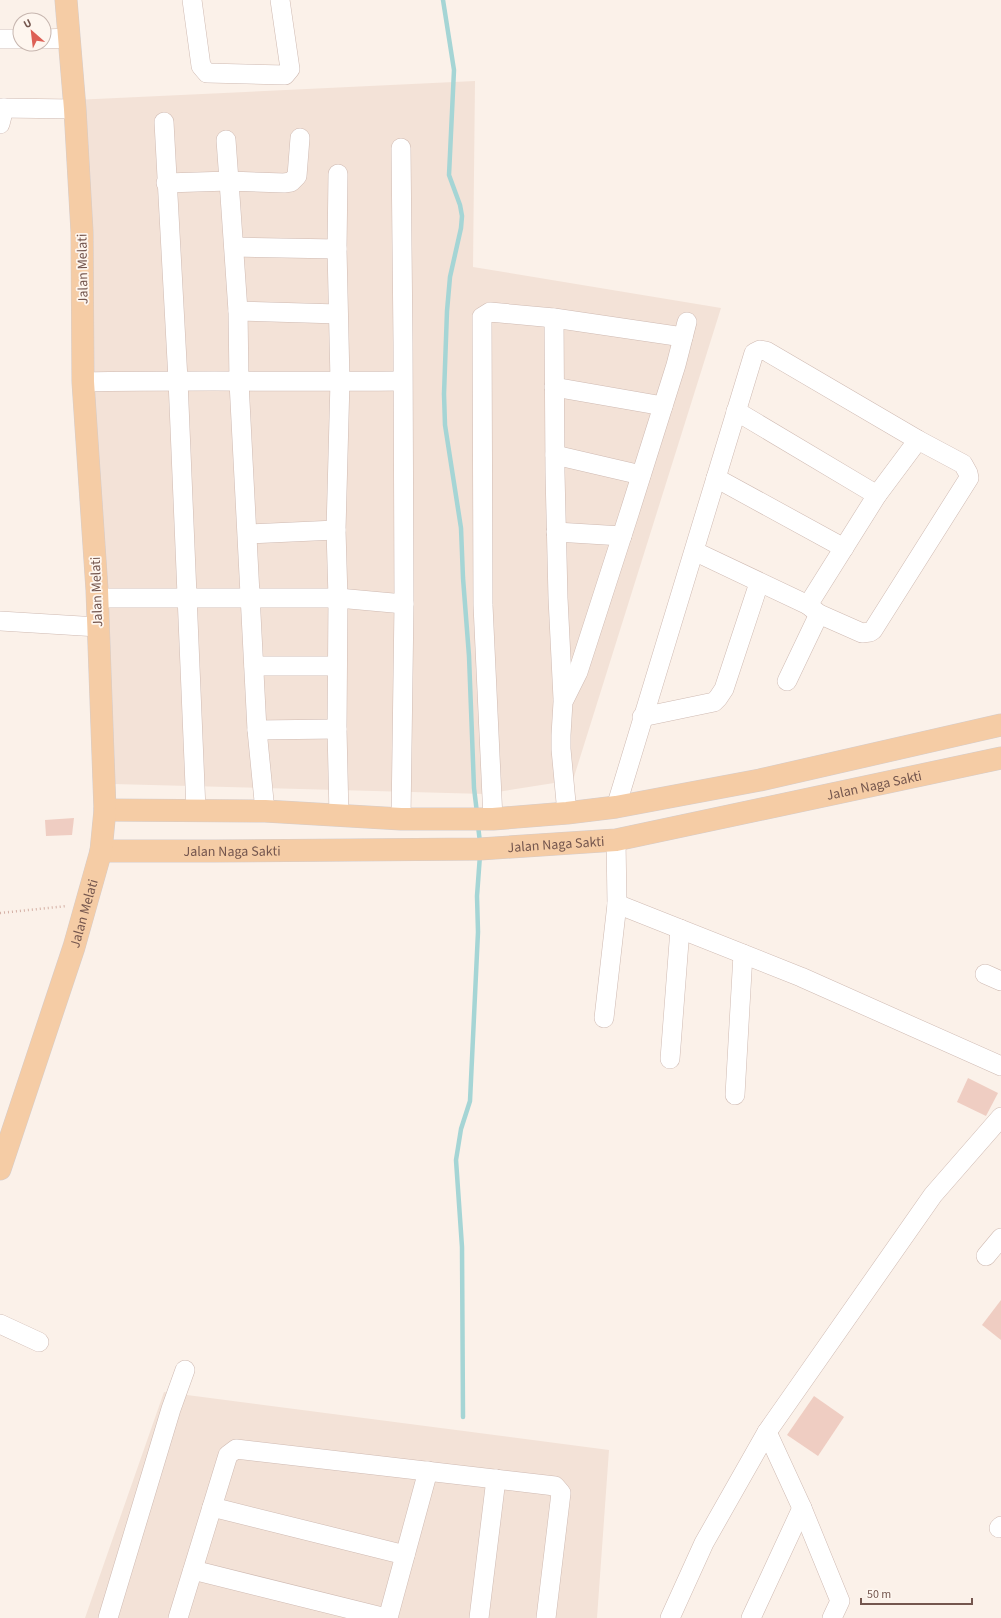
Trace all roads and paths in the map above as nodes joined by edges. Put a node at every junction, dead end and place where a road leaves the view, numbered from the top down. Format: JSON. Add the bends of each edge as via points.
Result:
{"nodes":[{"id":1,"x":64,"y":0,"type":"edge"},
{"id":2,"x":192,"y":0,"type":"edge"},
{"id":3,"x":280,"y":0,"type":"edge"},
{"id":4,"x":70,"y":38,"type":"junction"},
{"id":5,"x":0,"y":39,"type":"edge"},
{"id":6,"x":12,"y":39,"type":"edge"},
{"id":7,"x":52,"y":39,"type":"edge"},
{"id":8,"x":75,"y":109,"type":"junction"},
{"id":9,"x":1,"y":113,"type":"edge"},
{"id":10,"x":164,"y":122,"type":"dead end"},
{"id":11,"x":300,"y":138,"type":"dead end"},
{"id":12,"x":226,"y":140,"type":"dead end"},
{"id":13,"x":401,"y":148,"type":"dead end"},
{"id":14,"x":338,"y":174,"type":"dead end"},
{"id":15,"x":229,"y":181,"type":"junction"},
{"id":16,"x":166,"y":182,"type":"junction"},
{"id":17,"x":234,"y":247,"type":"junction"},
{"id":18,"x":337,"y":249,"type":"junction"},
{"id":19,"x":238,"y":311,"type":"junction"},
{"id":20,"x":338,"y":314,"type":"junction"},
{"id":21,"x":554,"y":318,"type":"junction"},
{"id":22,"x":178,"y":380,"type":"junction"},
{"id":23,"x":402,"y":381,"type":"junction"},
{"id":24,"x":83,"y":382,"type":"junction"},
{"id":25,"x":239,"y":382,"type":"junction"},
{"id":26,"x":340,"y":382,"type":"junction"},
{"id":27,"x":554,"y":387,"type":"junction"},
{"id":28,"x":663,"y":406,"type":"junction"},
{"id":29,"x":736,"y":411,"type":"junction"},
{"id":30,"x":918,"y":440,"type":"junction"},
{"id":31,"x":555,"y":455,"type":"junction"},
{"id":32,"x":641,"y":475,"type":"junction"},
{"id":33,"x":716,"y":478,"type":"junction"},
{"id":34,"x":878,"y":495,"type":"junction"},
{"id":35,"x":336,"y":530,"type":"junction"},
{"id":36,"x":556,"y":532,"type":"junction"},
{"id":37,"x":248,"y":534,"type":"junction"},
{"id":38,"x":622,"y":536,"type":"junction"},
{"id":39,"x":844,"y":548,"type":"junction"},
{"id":40,"x":694,"y":551,"type":"junction"},
{"id":41,"x":759,"y":583,"type":"junction"},
{"id":42,"x":251,"y":597,"type":"junction"},
{"id":43,"x":98,"y":598,"type":"junction"},
{"id":44,"x":338,"y":598,"type":"junction"},
{"id":45,"x":186,"y":599,"type":"junction"},
{"id":46,"x":404,"y":604,"type":"junction"},
{"id":47,"x":814,"y":610,"type":"junction"},
{"id":48,"x":0,"y":622,"type":"edge"},
{"id":49,"x":98,"y":627,"type":"junction"},
{"id":50,"x":254,"y":666,"type":"junction"},
{"id":51,"x":337,"y":666,"type":"junction"},
{"id":52,"x":787,"y":681,"type":"dead end"},
{"id":53,"x":563,"y":702,"type":"junction"},
{"id":54,"x":642,"y":717,"type":"junction"},
{"id":55,"x":1001,"y":726,"type":"edge"},
{"id":56,"x":337,"y":729,"type":"junction"},
{"id":57,"x":257,"y":730,"type":"junction"},
{"id":58,"x":1001,"y":758,"type":"edge"},
{"id":59,"x":616,"y":807,"type":"junction"},
{"id":60,"x":105,"y":810,"type":"junction"},
{"id":61,"x":196,"y":810,"type":"junction"},
{"id":62,"x":265,"y":811,"type":"junction"},
{"id":63,"x":568,"y":813,"type":"junction"},
{"id":64,"x":338,"y":816,"type":"junction"},
{"id":65,"x":401,"y":819,"type":"junction"},
{"id":66,"x":493,"y":819,"type":"junction"},
{"id":67,"x":616,"y":840,"type":"junction"},
{"id":68,"x":101,"y":851,"type":"junction"},
{"id":69,"x":86,"y":904,"type":"junction"},
{"id":70,"x":617,"y":904,"type":"junction"},
{"id":71,"x":0,"y":913,"type":"edge"},
{"id":72,"x":680,"y":929,"type":"junction"},
{"id":73,"x":743,"y":954,"type":"junction"},
{"id":74,"x":604,"y":1018,"type":"dead end"},
{"id":75,"x":670,"y":1059,"type":"dead end"},
{"id":76,"x":1001,"y":1066,"type":"edge"},
{"id":77,"x":735,"y":1095,"type":"dead end"},
{"id":78,"x":1001,"y":1117,"type":"edge"},
{"id":79,"x":0,"y":1169,"type":"edge"},
{"id":80,"x":1001,"y":1238,"type":"edge"},
{"id":81,"x":986,"y":1256,"type":"dead end"},
{"id":82,"x":0,"y":1324,"type":"edge"},
{"id":83,"x":39,"y":1342,"type":"dead end"},
{"id":84,"x":185,"y":1370,"type":"dead end"},
{"id":85,"x":767,"y":1432,"type":"junction"},
{"id":86,"x":428,"y":1471,"type":"junction"},
{"id":87,"x":496,"y":1478,"type":"junction"},
{"id":88,"x":212,"y":1507,"type":"junction"},
{"id":89,"x":802,"y":1508,"type":"junction"},
{"id":90,"x":405,"y":1555,"type":"junction"},
{"id":91,"x":193,"y":1570,"type":"junction"},
{"id":92,"x":108,"y":1618,"type":"edge"},
{"id":93,"x":178,"y":1618,"type":"edge"},
{"id":94,"x":387,"y":1618,"type":"edge"},
{"id":95,"x":479,"y":1618,"type":"edge"},
{"id":96,"x":546,"y":1618,"type":"edge"},
{"id":97,"x":670,"y":1618,"type":"edge"},
{"id":98,"x":750,"y":1618,"type":"edge"},
{"id":99,"x":832,"y":1618,"type":"edge"}],
"edges":[{"from":1,"to":4,"type":"main road","name":"Jalan Melati"},
{"from":2,"to":3,"type":"street","via":[[201,66],[204,71],[285,75],[290,69]]},
{"from":4,"to":7,"type":"street"},
{"from":4,"to":8,"type":"main road","name":"Jalan Melati"},
{"from":5,"to":6,"type":"street"},
{"from":8,"to":9,"type":"street"},
{"from":8,"to":24,"type":"main road","name":"Jalan Melati","via":[[82,232]]},
{"from":10,"to":16,"type":"street"},
{"from":11,"to":15,"type":"street","via":[[297,176],[292,182],[284,184]]},
{"from":12,"to":15,"type":"street"},
{"from":13,"to":23,"type":"street"},
{"from":14,"to":18,"type":"street"},
{"from":15,"to":16,"type":"street"},
{"from":15,"to":17,"type":"street"},
{"from":16,"to":22,"type":"street"},
{"from":17,"to":18,"type":"street"},
{"from":17,"to":19,"type":"street"},
{"from":18,"to":20,"type":"street"},
{"from":19,"to":20,"type":"street"},
{"from":19,"to":25,"type":"street"},
{"from":20,"to":26,"type":"street"},
{"from":21,"to":27,"type":"street"},
{"from":21,"to":28,"type":"street","via":[[685,329]]},
{"from":21,"to":66,"type":"street","via":[[490,312],[484,314],[481,320],[483,605]]},
{"from":22,"to":24,"type":"street"},
{"from":22,"to":25,"type":"street"},
{"from":22,"to":45,"type":"street"},
{"from":23,"to":26,"type":"street"},
{"from":23,"to":46,"type":"street"},
{"from":24,"to":43,"type":"main road","name":"Jalan Melati"},
{"from":25,"to":26,"type":"street"},
{"from":25,"to":37,"type":"street"},
{"from":26,"to":35,"type":"street"},
{"from":27,"to":28,"type":"street"},
{"from":27,"to":31,"type":"street"},
{"from":28,"to":32,"type":"street"},
{"from":29,"to":30,"type":"street","via":[[754,353],[760,350],[766,351]]},
{"from":29,"to":33,"type":"street"},
{"from":29,"to":34,"type":"street"},
{"from":30,"to":34,"type":"street"},
{"from":30,"to":47,"type":"street","via":[[963,464],[969,478],[870,632],[862,633]]},
{"from":31,"to":32,"type":"street"},
{"from":31,"to":36,"type":"street"},
{"from":32,"to":38,"type":"street"},
{"from":33,"to":39,"type":"street"},
{"from":33,"to":40,"type":"street"},
{"from":34,"to":39,"type":"street"},
{"from":35,"to":37,"type":"street"},
{"from":35,"to":44,"type":"street"},
{"from":36,"to":38,"type":"street"},
{"from":36,"to":53,"type":"street"},
{"from":37,"to":42,"type":"street"},
{"from":38,"to":53,"type":"street","via":[[578,672]]},
{"from":39,"to":47,"type":"street"},
{"from":40,"to":41,"type":"street"},
{"from":40,"to":54,"type":"street"},
{"from":41,"to":47,"type":"street"},
{"from":41,"to":54,"type":"street","via":[[724,689],[718,698],[714,702]]},
{"from":42,"to":44,"type":"street"},
{"from":42,"to":45,"type":"street"},
{"from":42,"to":50,"type":"street"},
{"from":43,"to":45,"type":"street"},
{"from":43,"to":49,"type":"main road","name":"Jalan Melati"},
{"from":44,"to":46,"type":"street"},
{"from":44,"to":51,"type":"street"},
{"from":45,"to":61,"type":"street"},
{"from":46,"to":65,"type":"street"},
{"from":47,"to":52,"type":"street"},
{"from":48,"to":49,"type":"street"},
{"from":49,"to":60,"type":"main road","name":"Jalan Melati"},
{"from":50,"to":51,"type":"street"},
{"from":50,"to":57,"type":"street"},
{"from":51,"to":56,"type":"street"},
{"from":53,"to":63,"type":"street","via":[[560,735]]},
{"from":54,"to":59,"type":"street"},
{"from":55,"to":59,"type":"main road","name":"Jalan Naga Sakti","via":[[760,780]]},
{"from":56,"to":57,"type":"street"},
{"from":56,"to":64,"type":"street"},
{"from":57,"to":62,"type":"street"},
{"from":58,"to":67,"type":"main road","name":"Jalan Naga Sakti"},
{"from":59,"to":63,"type":"main road","name":"Jalan Naga Sakti"},
{"from":60,"to":61,"type":"main road","name":"Jalan Naga Sakti"},
{"from":60,"to":68,"type":"main road","name":"Jalan Melati"},
{"from":61,"to":62,"type":"main road","name":"Jalan Naga Sakti"},
{"from":62,"to":64,"type":"main road","name":"Jalan Naga Sakti"},
{"from":63,"to":66,"type":"main road","name":"Jalan Naga Sakti"},
{"from":64,"to":65,"type":"main road","name":"Jalan Naga Sakti"},
{"from":65,"to":66,"type":"main road","name":"Jalan Naga Sakti"},
{"from":67,"to":68,"type":"main road","name":"Jalan Naga Sakti","via":[[480,849]]},
{"from":67,"to":70,"type":"street"},
{"from":68,"to":69,"type":"main road","name":"Jalan Melati"},
{"from":69,"to":71,"type":"path"},
{"from":69,"to":79,"type":"main road","name":"Jalan Melati"},
{"from":70,"to":72,"type":"street"},
{"from":70,"to":74,"type":"street"},
{"from":72,"to":73,"type":"street"},
{"from":72,"to":75,"type":"street"},
{"from":73,"to":76,"type":"street"},
{"from":73,"to":77,"type":"street"},
{"from":78,"to":85,"type":"street","via":[[933,1195]]},
{"from":80,"to":81,"type":"street"},
{"from":82,"to":83,"type":"street"},
{"from":84,"to":92,"type":"street"},
{"from":85,"to":89,"type":"street"},
{"from":85,"to":97,"type":"street","via":[[704,1543]]},
{"from":86,"to":87,"type":"street"},
{"from":86,"to":88,"type":"street","via":[[236,1449],[228,1455]]},
{"from":86,"to":90,"type":"street"},
{"from":87,"to":95,"type":"street"},
{"from":87,"to":96,"type":"street","via":[[555,1486],[560,1490]]},
{"from":88,"to":90,"type":"street"},
{"from":88,"to":91,"type":"street"},
{"from":89,"to":98,"type":"street"},
{"from":89,"to":99,"type":"street","via":[[840,1601]]},
{"from":90,"to":94,"type":"street"},
{"from":91,"to":93,"type":"street"},
{"from":91,"to":94,"type":"street"}]}
